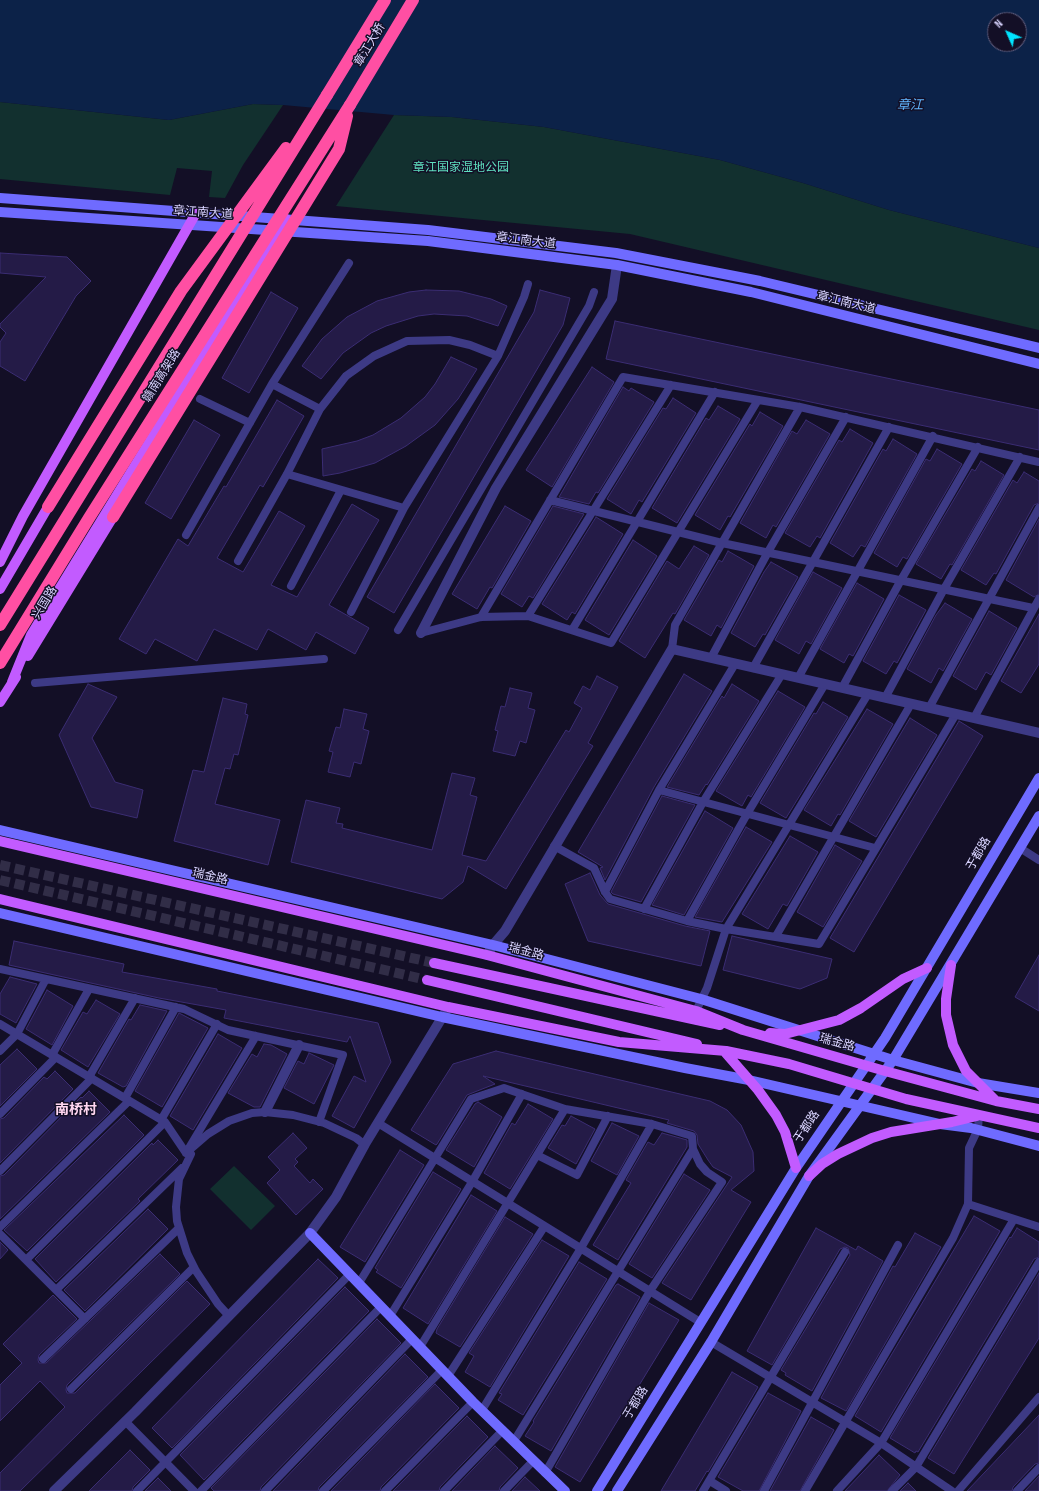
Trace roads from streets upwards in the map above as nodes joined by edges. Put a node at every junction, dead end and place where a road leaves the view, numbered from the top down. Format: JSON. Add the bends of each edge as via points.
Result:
{"nodes":[{"id":1,"x":385,"y":0,"type":"edge"},
{"id":2,"x":413,"y":0,"type":"edge"},
{"id":3,"x":327,"y":95,"type":"junction"},
{"id":4,"x":350,"y":105,"type":"junction"},
{"id":5,"x":0,"y":198,"type":"edge"},
{"id":6,"x":0,"y":212,"type":"edge"},
{"id":7,"x":196,"y":213,"type":"junction"},
{"id":8,"x":286,"y":219,"type":"junction"},
{"id":9,"x":189,"y":225,"type":"junction"},
{"id":10,"x":279,"y":231,"type":"junction"},
{"id":11,"x":617,"y":265,"type":"junction"},
{"id":12,"x":1039,"y":348,"type":"edge"},
{"id":13,"x":1039,"y":364,"type":"edge"},
{"id":14,"x":48,"y":507,"type":"joint"},
{"id":15,"x":113,"y":517,"type":"joint"},
{"id":16,"x":0,"y":562,"type":"edge"},
{"id":17,"x":0,"y":589,"type":"edge"},
{"id":18,"x":0,"y":625,"type":"edge"},
{"id":19,"x":421,"y":633,"type":"road end"},
{"id":20,"x":0,"y":663,"type":"edge"},
{"id":21,"x":12,"y":682,"type":"junction"},
{"id":22,"x":0,"y":702,"type":"edge"},
{"id":23,"x":1039,"y":733,"type":"edge"},
{"id":24,"x":1039,"y":778,"type":"edge"},
{"id":25,"x":1039,"y":816,"type":"edge"},
{"id":26,"x":0,"y":830,"type":"edge"},
{"id":27,"x":0,"y":841,"type":"edge"},
{"id":28,"x":0,"y":899,"type":"edge"},
{"id":29,"x":0,"y":913,"type":"edge"},
{"id":30,"x":493,"y":944,"type":"junction"},
{"id":31,"x":487,"y":955,"type":"junction"},
{"id":32,"x":434,"y":963,"type":"tunnel mouth"},
{"id":33,"x":951,"y":965,"type":"junction"},
{"id":34,"x":927,"y":968,"type":"junction"},
{"id":35,"x":427,"y":980,"type":"tunnel mouth"},
{"id":36,"x":448,"y":1007,"type":"junction"},
{"id":37,"x":442,"y":1017,"type":"junction"},
{"id":38,"x":743,"y":1030,"type":"junction"},
{"id":39,"x":799,"y":1031,"type":"junction"},
{"id":40,"x":299,"y":1045,"type":"road end"},
{"id":41,"x":726,"y":1051,"type":"junction"},
{"id":42,"x":874,"y":1054,"type":"junction"},
{"id":43,"x":892,"y":1060,"type":"junction"},
{"id":44,"x":867,"y":1065,"type":"junction"},
{"id":45,"x":885,"y":1071,"type":"junction"},
{"id":46,"x":749,"y":1080,"type":"junction"},
{"id":47,"x":854,"y":1083,"type":"junction"},
{"id":48,"x":978,"y":1083,"type":"junction"},
{"id":49,"x":872,"y":1088,"type":"junction"},
{"id":50,"x":1039,"y":1093,"type":"edge"},
{"id":51,"x":842,"y":1100,"type":"junction"},
{"id":52,"x":996,"y":1101,"type":"junction"},
{"id":53,"x":859,"y":1105,"type":"junction"},
{"id":54,"x":1039,"y":1108,"type":"edge"},
{"id":55,"x":265,"y":1112,"type":"road end"},
{"id":56,"x":979,"y":1115,"type":"junction"},
{"id":57,"x":940,"y":1124,"type":"junction"},
{"id":58,"x":1039,"y":1128,"type":"edge"},
{"id":59,"x":1039,"y":1146,"type":"edge"},
{"id":60,"x":796,"y":1168,"type":"junction"},
{"id":61,"x":809,"y":1176,"type":"junction"},
{"id":62,"x":310,"y":1233,"type":"junction"},
{"id":63,"x":54,"y":1491,"type":"edge"},
{"id":64,"x":566,"y":1491,"type":"edge"},
{"id":65,"x":597,"y":1491,"type":"edge"},
{"id":66,"x":617,"y":1491,"type":"edge"}],
"edges":[{"from":1,"to":3,"type":"highway","name":"章江大桥"},
{"from":2,"to":4,"type":"highway","name":"章江大桥"},
{"from":3,"to":14,"type":"highway","bridge":true,"via":[[181,291]]},
{"from":3,"to":18,"type":"highway","name":"赣南高架路","bridge":true},
{"from":4,"to":15,"type":"highway","bridge":true,"via":[[339,149]]},
{"from":4,"to":20,"type":"highway","name":"赣南高架路","bridge":true,"via":[[88,518]]},
{"from":5,"to":7,"type":"main road","name":"章江南大道"},
{"from":6,"to":9,"type":"main road","name":"章江南大道"},
{"from":7,"to":8,"type":"main road","name":"章江南大道"},
{"from":7,"to":9,"type":"main road"},
{"from":8,"to":10,"type":"main road"},
{"from":8,"to":12,"type":"main road","name":"章江南大道","via":[[428,230],[616,253],[760,281]]},
{"from":9,"to":10,"type":"main road","name":"章江南大道"},
{"from":9,"to":16,"type":"main road","via":[[23,516]]},
{"from":10,"to":11,"type":"main road","name":"章江南大道","via":[[428,241]]},
{"from":10,"to":21,"type":"main road","via":[[31,635]]},
{"from":11,"to":13,"type":"main road","name":"章江南大道","via":[[751,292]]},
{"from":11,"to":19,"type":"street","via":[[612,299],[496,488]]},
{"from":14,"to":17,"type":"main road"},
{"from":15,"to":21,"type":"main road","name":"兴国路"},
{"from":21,"to":22,"type":"main road","name":"兴国路"},
{"from":23,"to":30,"type":"street","via":[[672,649],[505,931]]},
{"from":24,"to":34,"type":"main road","name":"于都路"},
{"from":25,"to":33,"type":"main road"},
{"from":26,"to":30,"type":"main road"},
{"from":27,"to":31,"type":"main road","name":"瑞金路"},
{"from":28,"to":36,"type":"main road"},
{"from":29,"to":37,"type":"main road"},
{"from":30,"to":31,"type":"street"},
{"from":30,"to":39,"type":"main road","via":[[701,999]]},
{"from":31,"to":38,"type":"main road","name":"瑞金路","via":[[696,1011]]},
{"from":32,"to":38,"type":"main road"},
{"from":33,"to":43,"type":"main road"},
{"from":33,"to":48,"type":"main road","via":[[946,999],[949,1030],[966,1071]]},
{"from":34,"to":39,"type":"main road","via":[[903,979],[839,1020]]},
{"from":34,"to":42,"type":"main road","name":"于都路"},
{"from":35,"to":41,"type":"main road"},
{"from":36,"to":37,"type":"street"},
{"from":36,"to":41,"type":"main road","via":[[619,1042]]},
{"from":37,"to":46,"type":"main road"},
{"from":37,"to":62,"type":"street","via":[[336,1197]]},
{"from":38,"to":39,"type":"main road","via":[[785,1034]]},
{"from":38,"to":44,"type":"main road","name":"瑞金路"},
{"from":39,"to":42,"type":"main road"},
{"from":40,"to":55,"type":"street"},
{"from":41,"to":46,"type":"main road"},
{"from":41,"to":47,"type":"main road","via":[[790,1064]]},
{"from":42,"to":43,"type":"main road"},
{"from":42,"to":44,"type":"main road","name":"于都路"},
{"from":43,"to":45,"type":"main road"},
{"from":43,"to":48,"type":"main road"},
{"from":44,"to":45,"type":"main road","name":"瑞金路"},
{"from":44,"to":47,"type":"main road","name":"于都路"},
{"from":45,"to":49,"type":"main road"},
{"from":45,"to":52,"type":"main road","name":"瑞金路"},
{"from":46,"to":51,"type":"main road"},
{"from":46,"to":60,"type":"main road","via":[[776,1115]]},
{"from":47,"to":49,"type":"main road"},
{"from":47,"to":51,"type":"main road","name":"于都路"},
{"from":48,"to":50,"type":"main road"},
{"from":48,"to":52,"type":"main road"},
{"from":49,"to":53,"type":"main road"},
{"from":49,"to":56,"type":"main road","via":[[906,1099]]},
{"from":51,"to":53,"type":"main road"},
{"from":51,"to":60,"type":"main road","name":"于都路"},
{"from":52,"to":54,"type":"main road","name":"瑞金路"},
{"from":53,"to":57,"type":"main road"},
{"from":53,"to":61,"type":"main road"},
{"from":56,"to":57,"type":"main road"},
{"from":56,"to":58,"type":"main road"},
{"from":57,"to":59,"type":"main road","via":[[978,1130]]},
{"from":57,"to":61,"type":"main road","via":[[872,1138],[838,1154]]},
{"from":60,"to":65,"type":"main road","name":"于都路"},
{"from":61,"to":66,"type":"main road","via":[[711,1342]]},
{"from":62,"to":63,"type":"street"},
{"from":62,"to":64,"type":"main road","via":[[473,1402]]}]}
